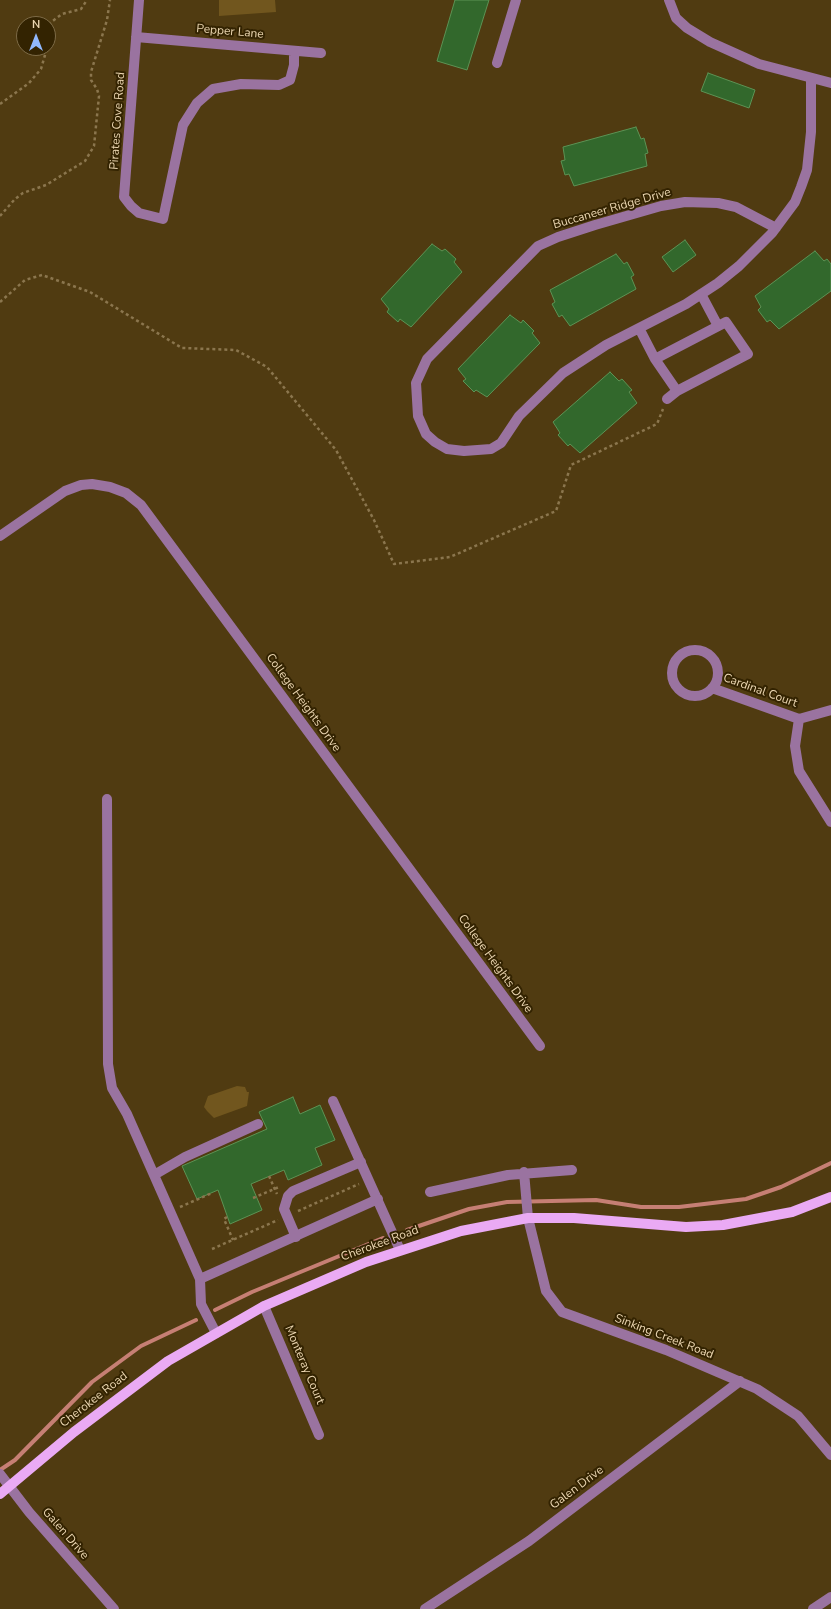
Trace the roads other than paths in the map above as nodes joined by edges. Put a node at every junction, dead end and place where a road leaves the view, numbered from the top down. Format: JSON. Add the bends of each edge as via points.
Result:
{"nodes":[{"id":1,"x":140,"y":0,"type":"edge"},
{"id":2,"x":516,"y":0,"type":"edge"},
{"id":3,"x":669,"y":0,"type":"edge"},
{"id":4,"x":136,"y":37,"type":"junction"},
{"id":5,"x":294,"y":51,"type":"junction"},
{"id":6,"x":321,"y":53,"type":"dead end"},
{"id":7,"x":497,"y":63,"type":"dead end"},
{"id":8,"x":812,"y":79,"type":"junction"},
{"id":9,"x":831,"y":83,"type":"edge"},
{"id":10,"x":776,"y":228,"type":"junction"},
{"id":11,"x":701,"y":294,"type":"junction"},
{"id":12,"x":718,"y":326,"type":"junction"},
{"id":13,"x":639,"y":328,"type":"junction"},
{"id":14,"x":655,"y":359,"type":"junction"},
{"id":15,"x":677,"y":391,"type":"junction"},
{"id":16,"x":667,"y":399,"type":"road end"},
{"id":17,"x":0,"y":536,"type":"edge"},
{"id":18,"x":712,"y":688,"type":"junction"},
{"id":19,"x":831,"y":710,"type":"edge"},
{"id":20,"x":799,"y":719,"type":"junction"},
{"id":21,"x":107,"y":799,"type":"dead end"},
{"id":22,"x":831,"y":822,"type":"edge"},
{"id":23,"x":540,"y":1046,"type":"dead end"},
{"id":24,"x":333,"y":1101,"type":"dead end"},
{"id":25,"x":258,"y":1124,"type":"dead end"},
{"id":26,"x":361,"y":1162,"type":"junction"},
{"id":27,"x":572,"y":1170,"type":"dead end"},
{"id":28,"x":524,"y":1172,"type":"junction"},
{"id":29,"x":154,"y":1175,"type":"junction"},
{"id":30,"x":430,"y":1192,"type":"dead end"},
{"id":31,"x":831,"y":1197,"type":"edge"},
{"id":32,"x":378,"y":1199,"type":"junction"},
{"id":33,"x":528,"y":1218,"type":"junction"},
{"id":34,"x":296,"y":1237,"type":"junction"},
{"id":35,"x":400,"y":1250,"type":"junction"},
{"id":36,"x":200,"y":1279,"type":"junction"},
{"id":37,"x":264,"y":1306,"type":"junction"},
{"id":38,"x":216,"y":1333,"type":"junction"},
{"id":39,"x":740,"y":1381,"type":"junction"},
{"id":40,"x":319,"y":1435,"type":"dead end"},
{"id":41,"x":831,"y":1455,"type":"edge"},
{"id":42,"x":0,"y":1474,"type":"edge"},
{"id":43,"x":9,"y":1486,"type":"junction"},
{"id":44,"x":0,"y":1494,"type":"edge"},
{"id":45,"x":831,"y":1597,"type":"edge"},
{"id":46,"x":114,"y":1609,"type":"edge"},
{"id":47,"x":425,"y":1609,"type":"edge"},
{"id":48,"x":813,"y":1609,"type":"edge"}],
"edges":[{"from":1,"to":4,"type":"street","name":"Pirates Cove Road"},
{"from":2,"to":7,"type":"street"},
{"from":3,"to":8,"type":"street","via":[[676,18],[699,36],[759,64]]},
{"from":4,"to":5,"type":"street","name":"Pepper Lane"},
{"from":4,"to":5,"type":"street","name":"Pirates Cove Road","via":[[124,197],[139,213],[163,219],[183,125],[197,103],[213,90],[241,84],[279,85],[290,80]]},
{"from":5,"to":6,"type":"street","name":"Pepper Lane"},
{"from":8,"to":9,"type":"street"},
{"from":8,"to":10,"type":"street","name":"Buccaneer Ridge Drive","via":[[807,170],[795,202]]},
{"from":10,"to":11,"type":"street","name":"Buccaneer Ridge Drive","via":[[739,266]]},
{"from":10,"to":13,"type":"street","name":"Buccaneer Ridge Drive","via":[[736,207],[718,203],[685,202],[661,206],[558,237],[538,246],[427,359],[416,383],[418,416],[426,434],[447,449],[491,449],[500,443],[519,416],[563,373],[606,345]]},
{"from":11,"to":12,"type":"street"},
{"from":11,"to":13,"type":"street","name":"Buccaneer Ridge Drive"},
{"from":12,"to":14,"type":"street"},
{"from":12,"to":15,"type":"street","via":[[726,322],[748,354]]},
{"from":13,"to":14,"type":"street"},
{"from":14,"to":15,"type":"street"},
{"from":15,"to":16,"type":"street"},
{"from":17,"to":23,"type":"street","name":"College Heights Drive","via":[[65,491],[81,486],[92,484],[110,487],[126,493],[141,505]]},
{"from":18,"to":18,"type":"street","name":"Cardinal Court","via":[[717,680],[718,671],[715,662],[701,651],[692,650],[684,653],[672,666],[674,684],[680,691],[697,696]]},
{"from":18,"to":20,"type":"street","name":"Cardinal Court"},
{"from":19,"to":20,"type":"street"},
{"from":20,"to":22,"type":"street","via":[[795,746],[800,771]]},
{"from":21,"to":29,"type":"street","via":[[108,1064],[112,1088],[127,1114]]},
{"from":24,"to":26,"type":"street"},
{"from":25,"to":29,"type":"street","via":[[185,1157]]},
{"from":26,"to":32,"type":"street"},
{"from":26,"to":34,"type":"street","via":[[293,1191],[288,1196],[283,1218]]},
{"from":27,"to":28,"type":"street"},
{"from":28,"to":30,"type":"street"},
{"from":28,"to":33,"type":"street","name":"Sinking Creek Road"},
{"from":29,"to":36,"type":"street"},
{"from":31,"to":33,"type":"main road","name":"Cherokee Road","via":[[792,1212],[723,1225],[686,1227],[574,1218]]},
{"from":32,"to":34,"type":"street"},
{"from":32,"to":35,"type":"street"},
{"from":33,"to":35,"type":"main road","name":"Cherokee Road","via":[[461,1231]]},
{"from":33,"to":39,"type":"street","name":"Sinking Creek Road","via":[[546,1291],[562,1312],[666,1350]]},
{"from":34,"to":36,"type":"street"},
{"from":35,"to":37,"type":"main road","name":"Cherokee Road","via":[[338,1273]]},
{"from":36,"to":38,"type":"street","via":[[201,1304]]},
{"from":37,"to":38,"type":"main road","name":"Cherokee Road"},
{"from":37,"to":40,"type":"street","name":"Monteray Court"},
{"from":38,"to":43,"type":"main road","name":"Cherokee Road","via":[[168,1361],[126,1391]]},
{"from":39,"to":41,"type":"street","name":"Sinking Creek Road","via":[[758,1389],[798,1416]]},
{"from":39,"to":47,"type":"street","name":"Galen Drive","via":[[529,1541]]},
{"from":42,"to":43,"type":"street","name":"Galen Drive"},
{"from":43,"to":44,"type":"main road","name":"Cherokee Road"},
{"from":43,"to":46,"type":"street","name":"Galen Drive"},
{"from":45,"to":48,"type":"street"}]}
